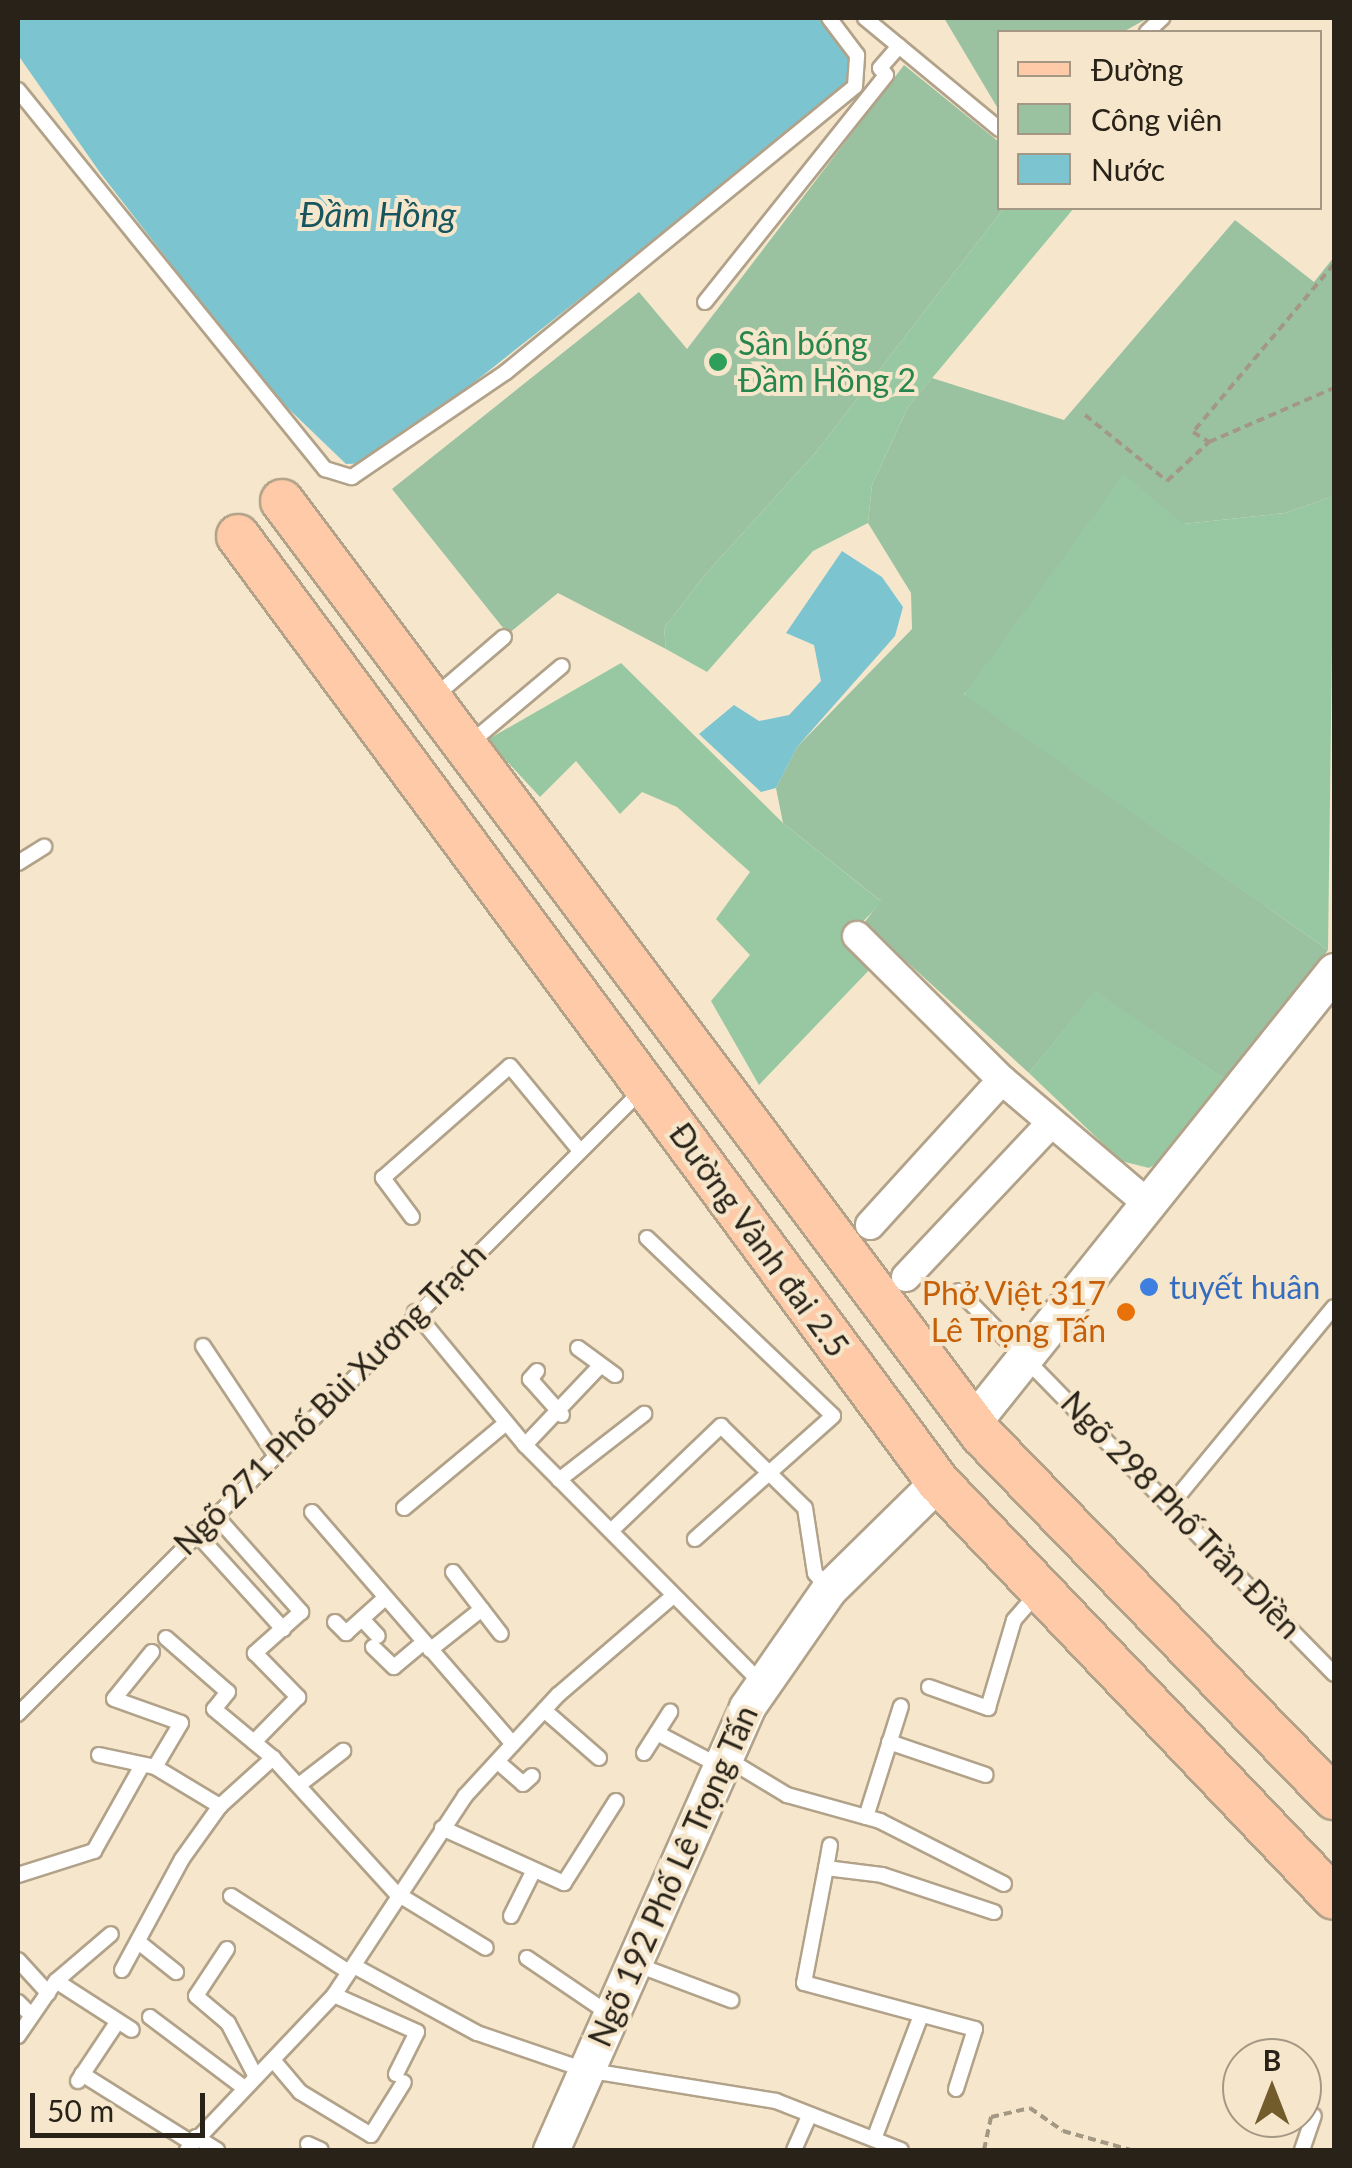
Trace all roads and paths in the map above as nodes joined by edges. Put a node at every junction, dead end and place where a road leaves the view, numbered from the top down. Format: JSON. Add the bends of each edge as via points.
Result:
{"nodes":[{"id":1,"x":829,"y":18,"type":"edge"},
{"id":2,"x":865,"y":18,"type":"edge"},
{"id":3,"x":900,"y":46,"type":"junction"},
{"id":4,"x":18,"y":90,"type":"edge"},
{"id":5,"x":997,"y":126,"type":"edge"},
{"id":6,"x":1334,"y":264,"type":"edge"},
{"id":7,"x":705,"y":302,"type":"dead end"},
{"id":8,"x":1334,"y":388,"type":"edge"},
{"id":9,"x":1085,"y":416,"type":"dead end"},
{"id":10,"x":1209,"y":442,"type":"junction"},
{"id":11,"x":282,"y":500,"type":"dead end"},
{"id":12,"x":238,"y":536,"type":"dead end"},
{"id":13,"x":370,"y":621,"type":"junction"},
{"id":14,"x":504,"y":637,"type":"dead end"},
{"id":15,"x":328,"y":658,"type":"junction"},
{"id":16,"x":562,"y":666,"type":"dead end"},
{"id":17,"x":430,"y":700,"type":"junction"},
{"id":18,"x":465,"y":748,"type":"junction"},
{"id":19,"x":44,"y":847,"type":"dead end"},
{"id":20,"x":18,"y":863,"type":"edge"},
{"id":21,"x":858,"y":936,"type":"dead end"},
{"id":22,"x":1334,"y":971,"type":"edge"},
{"id":23,"x":1002,"y":1080,"type":"junction"},
{"id":24,"x":646,"y":1086,"type":"junction"},
{"id":25,"x":1051,"y":1122,"type":"junction"},
{"id":26,"x":580,"y":1151,"type":"junction"},
{"id":27,"x":780,"y":1158,"type":"junction"},
{"id":28,"x":729,"y":1198,"type":"junction"},
{"id":29,"x":1146,"y":1202,"type":"junction"},
{"id":30,"x":412,"y":1217,"type":"dead end"},
{"id":31,"x":870,"y":1225,"type":"dead end"},
{"id":32,"x":646,"y":1238,"type":"dead end"},
{"id":33,"x":906,"y":1278,"type":"dead end"},
{"id":34,"x":960,"y":1291,"type":"dead end"},
{"id":35,"x":1334,"y":1307,"type":"edge"},
{"id":36,"x":415,"y":1312,"type":"junction"},
{"id":37,"x":203,"y":1346,"type":"dead end"},
{"id":38,"x":578,"y":1348,"type":"dead end"},
{"id":39,"x":1026,"y":1357,"type":"junction"},
{"id":40,"x":598,"y":1368,"type":"junction"},
{"id":41,"x":537,"y":1372,"type":"dead end"},
{"id":42,"x":615,"y":1375,"type":"dead end"},
{"id":43,"x":644,"y":1414,"type":"dead end"},
{"id":44,"x":562,"y":1415,"type":"junction"},
{"id":45,"x":973,"y":1422,"type":"junction"},
{"id":46,"x":506,"y":1424,"type":"junction"},
{"id":47,"x":525,"y":1445,"type":"junction"},
{"id":48,"x":276,"y":1456,"type":"junction"},
{"id":49,"x":771,"y":1472,"type":"junction"},
{"id":50,"x":559,"y":1480,"type":"junction"},
{"id":51,"x":938,"y":1482,"type":"junction"},
{"id":52,"x":1174,"y":1501,"type":"junction"},
{"id":53,"x":404,"y":1508,"type":"dead end"},
{"id":54,"x":312,"y":1512,"type":"dead end"},
{"id":55,"x":216,"y":1515,"type":"junction"},
{"id":56,"x":612,"y":1530,"type":"junction"},
{"id":57,"x":196,"y":1533,"type":"junction"},
{"id":58,"x":695,"y":1539,"type":"dead end"},
{"id":59,"x":454,"y":1572,"type":"dead end"},
{"id":60,"x":828,"y":1590,"type":"junction"},
{"id":61,"x":1040,"y":1590,"type":"junction"},
{"id":62,"x":673,"y":1596,"type":"junction"},
{"id":63,"x":385,"y":1598,"type":"junction"},
{"id":64,"x":482,"y":1609,"type":"junction"},
{"id":65,"x":362,"y":1619,"type":"junction"},
{"id":66,"x":335,"y":1622,"type":"dead end"},
{"id":67,"x":283,"y":1629,"type":"junction"},
{"id":68,"x":1173,"y":1629,"type":"junction"},
{"id":69,"x":501,"y":1634,"type":"dead end"},
{"id":70,"x":166,"y":1638,"type":"dead end"},
{"id":71,"x":426,"y":1646,"type":"junction"},
{"id":72,"x":152,"y":1652,"type":"dead end"},
{"id":73,"x":1334,"y":1674,"type":"edge"},
{"id":74,"x":1122,"y":1676,"type":"junction"},
{"id":75,"x":763,"y":1684,"type":"junction"},
{"id":76,"x":929,"y":1687,"type":"dead end"},
{"id":77,"x":900,"y":1706,"type":"dead end"},
{"id":78,"x":544,"y":1710,"type":"junction"},
{"id":79,"x":670,"y":1712,"type":"dead end"},
{"id":80,"x":18,"y":1714,"type":"edge"},
{"id":81,"x":657,"y":1733,"type":"junction"},
{"id":82,"x":254,"y":1742,"type":"junction"},
{"id":83,"x":889,"y":1742,"type":"junction"},
{"id":84,"x":513,"y":1744,"type":"junction"},
{"id":85,"x":343,"y":1751,"type":"dead end"},
{"id":86,"x":644,"y":1753,"type":"dead end"},
{"id":87,"x":99,"y":1755,"type":"dead end"},
{"id":88,"x":272,"y":1758,"type":"junction"},
{"id":89,"x":599,"y":1758,"type":"dead end"},
{"id":90,"x":721,"y":1761,"type":"junction"},
{"id":91,"x":498,"y":1762,"type":"junction"},
{"id":92,"x":147,"y":1768,"type":"junction"},
{"id":93,"x":986,"y":1775,"type":"dead end"},
{"id":94,"x":532,"y":1776,"type":"dead end"},
{"id":95,"x":299,"y":1785,"type":"junction"},
{"id":96,"x":1334,"y":1798,"type":"edge"},
{"id":97,"x":616,"y":1801,"type":"dead end"},
{"id":98,"x":220,"y":1806,"type":"junction"},
{"id":99,"x":866,"y":1817,"type":"junction"},
{"id":100,"x":442,"y":1828,"type":"junction"},
{"id":101,"x":830,"y":1845,"type":"dead end"},
{"id":102,"x":826,"y":1868,"type":"junction"},
{"id":103,"x":534,"y":1870,"type":"junction"},
{"id":104,"x":18,"y":1875,"type":"edge"},
{"id":105,"x":1004,"y":1884,"type":"dead end"},
{"id":106,"x":396,"y":1893,"type":"junction"},
{"id":107,"x":231,"y":1896,"type":"dead end"},
{"id":108,"x":1334,"y":1898,"type":"edge"},
{"id":109,"x":994,"y":1912,"type":"dead end"},
{"id":110,"x":511,"y":1916,"type":"dead end"},
{"id":111,"x":110,"y":1934,"type":"dead end"},
{"id":112,"x":141,"y":1944,"type":"junction"},
{"id":113,"x":486,"y":1948,"type":"dead end"},
{"id":114,"x":227,"y":1949,"type":"dead end"},
{"id":115,"x":21,"y":1957,"type":"edge"},
{"id":116,"x":527,"y":1958,"type":"dead end"},
{"id":117,"x":634,"y":1964,"type":"junction"},
{"id":118,"x":351,"y":1969,"type":"junction"},
{"id":119,"x":122,"y":1970,"type":"dead end"},
{"id":120,"x":176,"y":1972,"type":"dead end"},
{"id":121,"x":52,"y":1987,"type":"junction"},
{"id":122,"x":334,"y":1994,"type":"junction"},
{"id":123,"x":730,"y":2000,"type":"dead end"},
{"id":124,"x":18,"y":2002,"type":"edge"},
{"id":125,"x":611,"y":2014,"type":"junction"},
{"id":126,"x":921,"y":2014,"type":"junction"},
{"id":127,"x":31,"y":2016,"type":"junction"},
{"id":128,"x":150,"y":2017,"type":"dead end"},
{"id":129,"x":114,"y":2026,"type":"dead end"},
{"id":130,"x":132,"y":2030,"type":"dead end"},
{"id":131,"x":18,"y":2036,"type":"edge"},
{"id":132,"x":272,"y":2060,"type":"junction"},
{"id":133,"x":585,"y":2070,"type":"junction"},
{"id":134,"x":255,"y":2076,"type":"junction"},
{"id":135,"x":242,"y":2086,"type":"junction"},
{"id":136,"x":956,"y":2089,"type":"dead end"},
{"id":137,"x":809,"y":2116,"type":"junction"},
{"id":138,"x":874,"y":2139,"type":"junction"},
{"id":139,"x":192,"y":2144,"type":"edge"},
{"id":140,"x":217,"y":2150,"type":"edge"},
{"id":141,"x":550,"y":2150,"type":"edge"},
{"id":142,"x":794,"y":2150,"type":"edge"},
{"id":143,"x":901,"y":2150,"type":"edge"},
{"id":144,"x":984,"y":2150,"type":"edge"},
{"id":145,"x":1131,"y":2150,"type":"edge"},
{"id":146,"x":1148,"y":2150,"type":"edge"},
{"id":147,"x":1194,"y":2150,"type":"edge"}],
"edges":[{"from":1,"to":4,"type":"lane","via":[[858,55],[854,86],[506,372],[352,478],[325,469]]},
{"from":2,"to":3,"type":"lane"},
{"from":3,"to":5,"type":"lane"},
{"from":3,"to":7,"type":"lane","via":[[880,68],[886,75]]},
{"from":6,"to":10,"type":"path","via":[[1193,432]]},
{"from":8,"to":10,"type":"path"},
{"from":9,"to":10,"type":"path","via":[[1168,480]]},
{"from":11,"to":13,"type":"main road","name":"Đường Vành đai 2.5"},
{"from":12,"to":15,"type":"main road","name":"Đường Vành đai 2.5"},
{"from":13,"to":15,"type":"main road"},
{"from":13,"to":17,"type":"main road","name":"Đường Vành đai 2.5"},
{"from":14,"to":17,"type":"lane"},
{"from":15,"to":24,"type":"main road","name":"Đường Vành đai 2.5"},
{"from":16,"to":18,"type":"lane"},
{"from":17,"to":18,"type":"main road","name":"Đường Vành đai 2.5"},
{"from":18,"to":27,"type":"main road","name":"Đường Vành đai 2.5"},
{"from":19,"to":20,"type":"lane"},
{"from":21,"to":23,"type":"street"},
{"from":22,"to":29,"type":"street"},
{"from":23,"to":25,"type":"street"},
{"from":23,"to":31,"type":"street"},
{"from":24,"to":26,"type":"lane","name":"Ngõ 271 Phố Bùi Xương Trạch"},
{"from":24,"to":28,"type":"main road","name":"Đường Vành đai 2.5"},
{"from":25,"to":29,"type":"street"},
{"from":25,"to":33,"type":"street"},
{"from":26,"to":30,"type":"lane","via":[[510,1066],[383,1178]]},
{"from":26,"to":36,"type":"lane","name":"Ngõ 271 Phố Bùi Xương Trạch"},
{"from":27,"to":28,"type":"main road"},
{"from":27,"to":45,"type":"main road","name":"Đường Vành đai 2.5"},
{"from":28,"to":51,"type":"main road","name":"Đường Vành đai 2.5"},
{"from":29,"to":39,"type":"street"},
{"from":32,"to":49,"type":"lane","via":[[832,1416]]},
{"from":34,"to":39,"type":"lane","name":"Ngõ 298 Phố Trần Điền"},
{"from":35,"to":52,"type":"lane"},
{"from":36,"to":46,"type":"lane"},
{"from":36,"to":48,"type":"lane","name":"Ngõ 271 Phố Bùi Xương Trạch"},
{"from":37,"to":48,"type":"lane"},
{"from":38,"to":40,"type":"lane"},
{"from":39,"to":45,"type":"street"},
{"from":39,"to":52,"type":"lane","name":"Ngõ 298 Phố Trần Điền"},
{"from":40,"to":42,"type":"lane"},
{"from":40,"to":44,"type":"lane"},
{"from":41,"to":44,"type":"lane","via":[[530,1379]]},
{"from":43,"to":50,"type":"lane"},
{"from":44,"to":47,"type":"lane"},
{"from":45,"to":68,"type":"main road","name":"Đường Vành đai 2.5"},
{"from":46,"to":47,"type":"lane"},
{"from":46,"to":53,"type":"lane"},
{"from":47,"to":50,"type":"lane"},
{"from":48,"to":55,"type":"lane","name":"Ngõ 271 Phố Bùi Xương Trạch"},
{"from":49,"to":56,"type":"lane","via":[[721,1426]]},
{"from":49,"to":58,"type":"lane"},
{"from":49,"to":60,"type":"lane","via":[[805,1508],[815,1573]]},
{"from":50,"to":56,"type":"lane"},
{"from":51,"to":60,"type":"street","name":"Ngõ 192 Phố Lê Trọng Tấn"},
{"from":51,"to":61,"type":"main road","name":"Đường Vành đai 2.5"},
{"from":52,"to":73,"type":"lane","name":"Ngõ 298 Phố Trần Điền"},
{"from":54,"to":63,"type":"lane"},
{"from":55,"to":57,"type":"lane","name":"Ngõ 271 Phố Bùi Xương Trạch"},
{"from":55,"to":67,"type":"lane","via":[[301,1612]]},
{"from":56,"to":62,"type":"lane"},
{"from":57,"to":67,"type":"lane"},
{"from":57,"to":80,"type":"lane","name":"Ngõ 271 Phố Bùi Xương Trạch"},
{"from":59,"to":64,"type":"lane"},
{"from":60,"to":75,"type":"street","name":"Ngõ 192 Phố Lê Trọng Tấn"},
{"from":61,"to":74,"type":"main road","name":"Đường Vành đai 2.5"},
{"from":61,"to":76,"type":"lane","via":[[1014,1620],[988,1708]]},
{"from":62,"to":75,"type":"lane"},
{"from":62,"to":78,"type":"lane"},
{"from":63,"to":65,"type":"lane"},
{"from":63,"to":71,"type":"lane"},
{"from":64,"to":69,"type":"lane"},
{"from":64,"to":71,"type":"lane"},
{"from":65,"to":66,"type":"lane","via":[[346,1632]]},
{"from":65,"to":71,"type":"lane","via":[[394,1667]]},
{"from":67,"to":82,"type":"lane","via":[[255,1653],[298,1697]]},
{"from":68,"to":74,"type":"main road"},
{"from":68,"to":96,"type":"main road","name":"Đường Vành đai 2.5"},
{"from":70,"to":82,"type":"lane","via":[[228,1692],[214,1709]]},
{"from":71,"to":84,"type":"lane"},
{"from":72,"to":92,"type":"lane","via":[[114,1699],[181,1724]]},
{"from":74,"to":108,"type":"main road","name":"Đường Vành đai 2.5"},
{"from":75,"to":90,"type":"street","name":"Ngõ 192 Phố Lê Trọng Tấn"},
{"from":77,"to":83,"type":"lane"},
{"from":78,"to":84,"type":"lane"},
{"from":78,"to":89,"type":"lane"},
{"from":79,"to":81,"type":"lane"},
{"from":81,"to":86,"type":"lane"},
{"from":81,"to":90,"type":"lane"},
{"from":82,"to":88,"type":"lane"},
{"from":83,"to":93,"type":"lane"},
{"from":83,"to":99,"type":"lane"},
{"from":84,"to":91,"type":"lane"},
{"from":85,"to":95,"type":"lane"},
{"from":87,"to":92,"type":"lane"},
{"from":88,"to":95,"type":"lane"},
{"from":88,"to":98,"type":"lane"},
{"from":90,"to":99,"type":"lane","via":[[787,1796]]},
{"from":90,"to":117,"type":"street","name":"Ngõ 192 Phố Lê Trọng Tấn"},
{"from":91,"to":94,"type":"lane","via":[[522,1784]]},
{"from":91,"to":100,"type":"lane"},
{"from":92,"to":98,"type":"lane"},
{"from":92,"to":104,"type":"lane","via":[[94,1850]]},
{"from":95,"to":106,"type":"lane"},
{"from":97,"to":103,"type":"lane","via":[[564,1883]]},
{"from":98,"to":112,"type":"lane"},
{"from":99,"to":105,"type":"lane"},
{"from":100,"to":103,"type":"lane"},
{"from":100,"to":106,"type":"lane"},
{"from":101,"to":102,"type":"lane"},
{"from":102,"to":109,"type":"lane","via":[[882,1875]]},
{"from":102,"to":126,"type":"lane","via":[[804,1984]]},
{"from":103,"to":110,"type":"lane"},
{"from":106,"to":113,"type":"lane"},
{"from":106,"to":118,"type":"lane"},
{"from":107,"to":118,"type":"lane"},
{"from":111,"to":121,"type":"lane"},
{"from":112,"to":119,"type":"lane"},
{"from":112,"to":120,"type":"lane"},
{"from":114,"to":134,"type":"lane","via":[[196,1996],[228,2024]]},
{"from":115,"to":121,"type":"lane"},
{"from":116,"to":125,"type":"lane"},
{"from":117,"to":123,"type":"lane"},
{"from":117,"to":125,"type":"street","name":"Ngõ 192 Phố Lê Trọng Tấn"},
{"from":118,"to":122,"type":"lane"},
{"from":118,"to":133,"type":"lane","via":[[476,2033]]},
{"from":121,"to":127,"type":"lane"},
{"from":121,"to":130,"type":"lane"},
{"from":122,"to":132,"type":"lane"},
{"from":122,"to":132,"type":"lane","via":[[417,2032],[371,2135],[300,2092]]},
{"from":124,"to":127,"type":"lane"},
{"from":125,"to":133,"type":"street","name":"Ngõ 192 Phố Lê Trọng Tấn"},
{"from":126,"to":136,"type":"lane","via":[[975,2029]]},
{"from":126,"to":138,"type":"lane"},
{"from":127,"to":131,"type":"lane"},
{"from":128,"to":135,"type":"lane"},
{"from":129,"to":139,"type":"lane","via":[[80,2078]]},
{"from":132,"to":134,"type":"lane"},
{"from":133,"to":137,"type":"lane","via":[[776,2101]]},
{"from":133,"to":141,"type":"street","name":"Ngõ 192 Phố Lê Trọng Tấn"},
{"from":134,"to":135,"type":"lane"},
{"from":135,"to":139,"type":"lane"},
{"from":137,"to":138,"type":"lane"},
{"from":137,"to":142,"type":"lane"},
{"from":138,"to":143,"type":"lane"},
{"from":139,"to":140,"type":"lane"},
{"from":144,"to":145,"type":"path","via":[[990,2117],[1030,2108],[1063,2131]]},
{"from":146,"to":147,"type":"path"}]}
